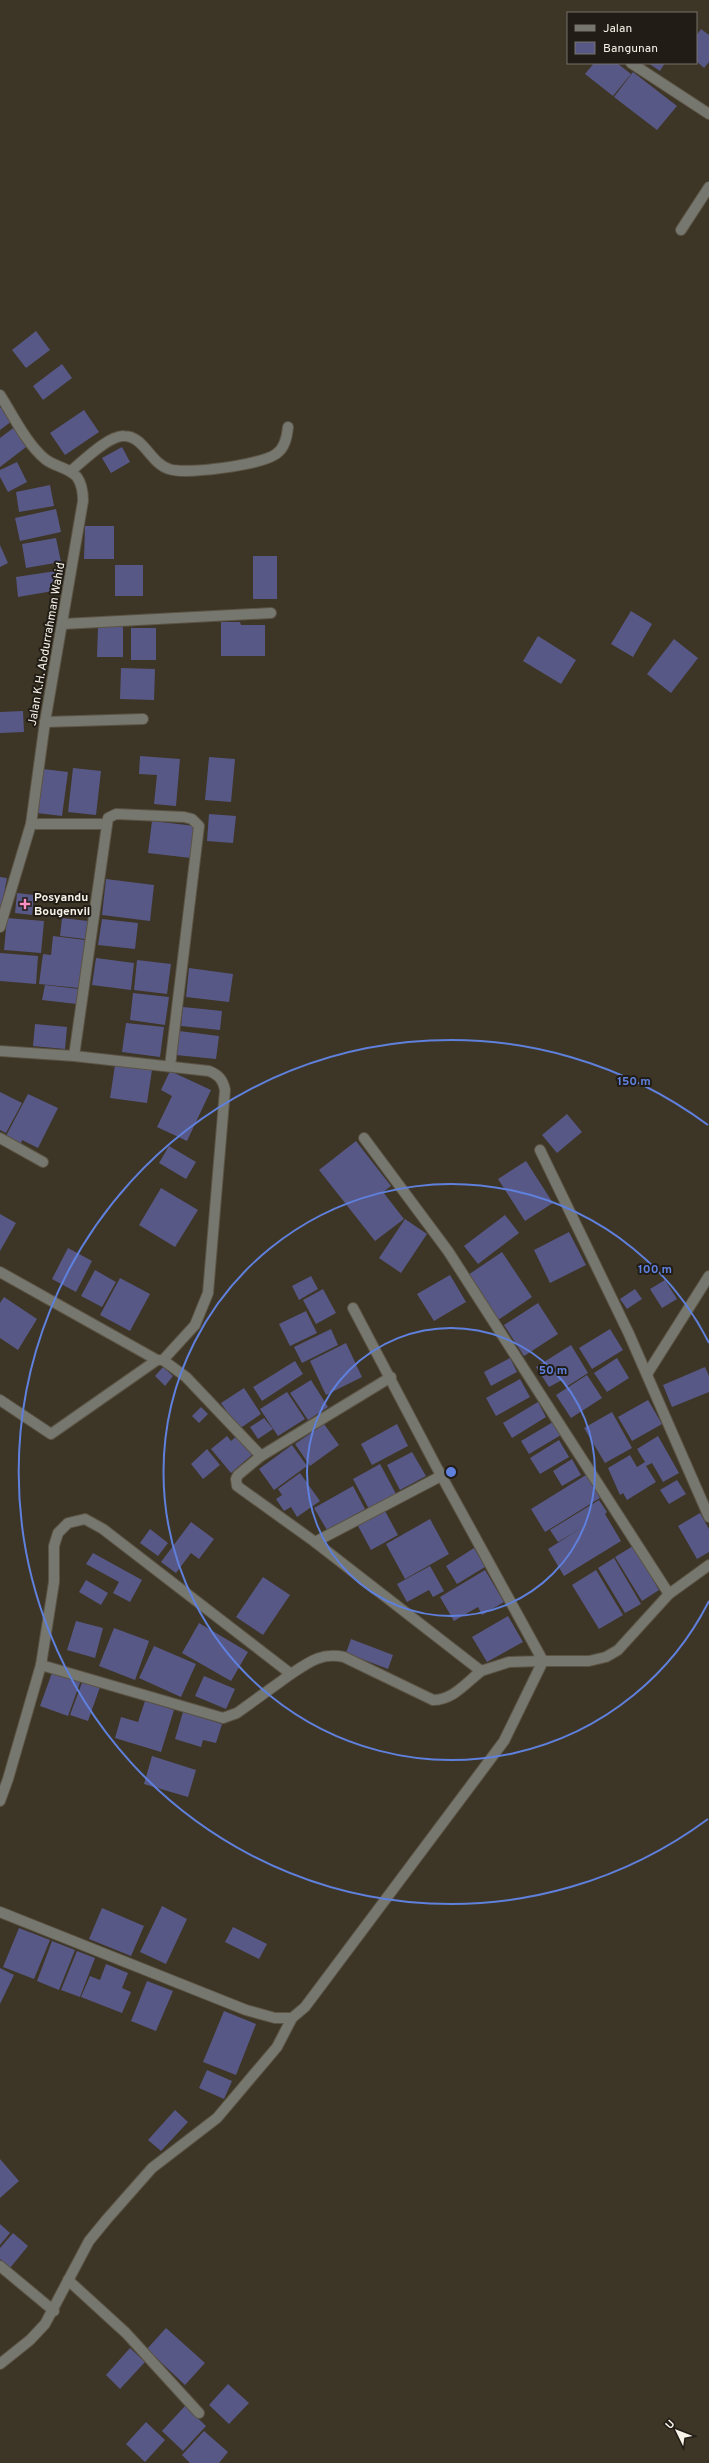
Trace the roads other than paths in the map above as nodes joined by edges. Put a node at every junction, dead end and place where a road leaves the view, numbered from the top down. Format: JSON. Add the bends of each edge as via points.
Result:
{"nodes":[{"id":1,"x":633,"y":64,"type":"edge"},
{"id":2,"x":709,"y":114,"type":"edge"},
{"id":3,"x":709,"y":187,"type":"edge"},
{"id":4,"x":681,"y":230,"type":"dead end"},
{"id":5,"x":0,"y":395,"type":"edge"},
{"id":6,"x":288,"y":427,"type":"dead end"},
{"id":7,"x":71,"y":471,"type":"junction"},
{"id":8,"x":271,"y":613,"type":"dead end"},
{"id":9,"x":63,"y":624,"type":"junction"},
{"id":10,"x":143,"y":719,"type":"dead end"},
{"id":11,"x":46,"y":722,"type":"junction"},
{"id":12,"x":31,"y":824,"type":"junction"},
{"id":13,"x":106,"y":824,"type":"junction"},
{"id":14,"x":0,"y":924,"type":"edge"},
{"id":15,"x":0,"y":1051,"type":"edge"},
{"id":16,"x":74,"y":1056,"type":"junction"},
{"id":17,"x":170,"y":1066,"type":"junction"},
{"id":18,"x":0,"y":1138,"type":"edge"},
{"id":19,"x":364,"y":1138,"type":"dead end"},
{"id":20,"x":540,"y":1150,"type":"dead end"},
{"id":21,"x":43,"y":1162,"type":"dead end"},
{"id":22,"x":0,"y":1272,"type":"edge"},
{"id":23,"x":709,"y":1276,"type":"edge"},
{"id":24,"x":353,"y":1308,"type":"dead end"},
{"id":25,"x":160,"y":1360,"type":"junction"},
{"id":26,"x":647,"y":1374,"type":"junction"},
{"id":27,"x":390,"y":1377,"type":"junction"},
{"id":28,"x":0,"y":1400,"type":"edge"},
{"id":29,"x":261,"y":1456,"type":"junction"},
{"id":30,"x":441,"y":1476,"type":"junction"},
{"id":31,"x":709,"y":1517,"type":"edge"},
{"id":32,"x":315,"y":1542,"type":"junction"},
{"id":33,"x":709,"y":1565,"type":"edge"},
{"id":34,"x":669,"y":1594,"type":"junction"},
{"id":35,"x":543,"y":1660,"type":"junction"},
{"id":36,"x":41,"y":1665,"type":"junction"},
{"id":37,"x":480,"y":1671,"type":"junction"},
{"id":38,"x":291,"y":1674,"type":"junction"},
{"id":39,"x":0,"y":1801,"type":"edge"},
{"id":40,"x":0,"y":1912,"type":"edge"},
{"id":41,"x":292,"y":2018,"type":"junction"},
{"id":42,"x":0,"y":2266,"type":"edge"},
{"id":43,"x":68,"y":2280,"type":"junction"},
{"id":44,"x":54,"y":2310,"type":"junction"},
{"id":45,"x":0,"y":2364,"type":"edge"},
{"id":46,"x":199,"y":2413,"type":"dead end"}],
"edges":[{"from":1,"to":2,"type":"street"},
{"from":3,"to":4,"type":"street"},
{"from":5,"to":7,"type":"street","via":[[45,459]]},
{"from":6,"to":7,"type":"street","via":[[283,448],[276,455],[253,463],[218,469],[171,470],[160,466],[139,441],[123,436],[109,440]]},
{"from":7,"to":9,"type":"street","name":"Jalan K.H. Abdurrahman Wahid","via":[[83,489],[83,500]]},
{"from":8,"to":9,"type":"street"},
{"from":9,"to":11,"type":"street","name":"Jalan K.H. Abdurrahman Wahid"},
{"from":10,"to":11,"type":"street"},
{"from":11,"to":12,"type":"street","name":"Jalan K.H. Abdurrahman Wahid"},
{"from":12,"to":13,"type":"street"},
{"from":12,"to":14,"type":"street","name":"Jalan K.H. Abdurrahman Wahid"},
{"from":13,"to":16,"type":"street"},
{"from":13,"to":17,"type":"street","via":[[108,818],[116,814],[184,817],[192,819],[199,826]]},
{"from":15,"to":16,"type":"street"},
{"from":16,"to":17,"type":"street"},
{"from":17,"to":25,"type":"street","via":[[215,1073],[220,1077],[225,1090],[208,1293],[195,1325]]},
{"from":18,"to":21,"type":"street"},
{"from":19,"to":34,"type":"street","via":[[448,1251]]},
{"from":20,"to":26,"type":"street"},
{"from":22,"to":25,"type":"street"},
{"from":23,"to":26,"type":"street"},
{"from":24,"to":27,"type":"street"},
{"from":25,"to":28,"type":"street","via":[[51,1434]]},
{"from":25,"to":29,"type":"street","via":[[186,1377]]},
{"from":26,"to":31,"type":"street"},
{"from":27,"to":29,"type":"street"},
{"from":27,"to":30,"type":"street"},
{"from":29,"to":32,"type":"street","via":[[238,1475],[237,1486]]},
{"from":30,"to":32,"type":"street"},
{"from":30,"to":35,"type":"street"},
{"from":32,"to":37,"type":"street"},
{"from":33,"to":34,"type":"street"},
{"from":34,"to":35,"type":"street","via":[[618,1650],[606,1657],[589,1661]]},
{"from":35,"to":37,"type":"street","via":[[509,1662]]},
{"from":35,"to":41,"type":"street","via":[[504,1741],[305,2007]]},
{"from":36,"to":38,"type":"street","via":[[223,1718],[237,1713]]},
{"from":36,"to":38,"type":"street","via":[[54,1582],[54,1546],[58,1533],[68,1523],[85,1520],[103,1529]]},
{"from":36,"to":39,"type":"street"},
{"from":37,"to":38,"type":"street","via":[[450,1697],[440,1700],[433,1700],[335,1655],[325,1655],[313,1660]]},
{"from":40,"to":41,"type":"street","via":[[246,2010],[275,2018]]},
{"from":41,"to":43,"type":"street","via":[[277,2047],[217,2118],[152,2168],[120,2204],[89,2241]]},
{"from":42,"to":44,"type":"street"},
{"from":43,"to":44,"type":"street"},
{"from":43,"to":46,"type":"street","via":[[126,2333]]},
{"from":44,"to":45,"type":"street","via":[[30,2340]]}]}
